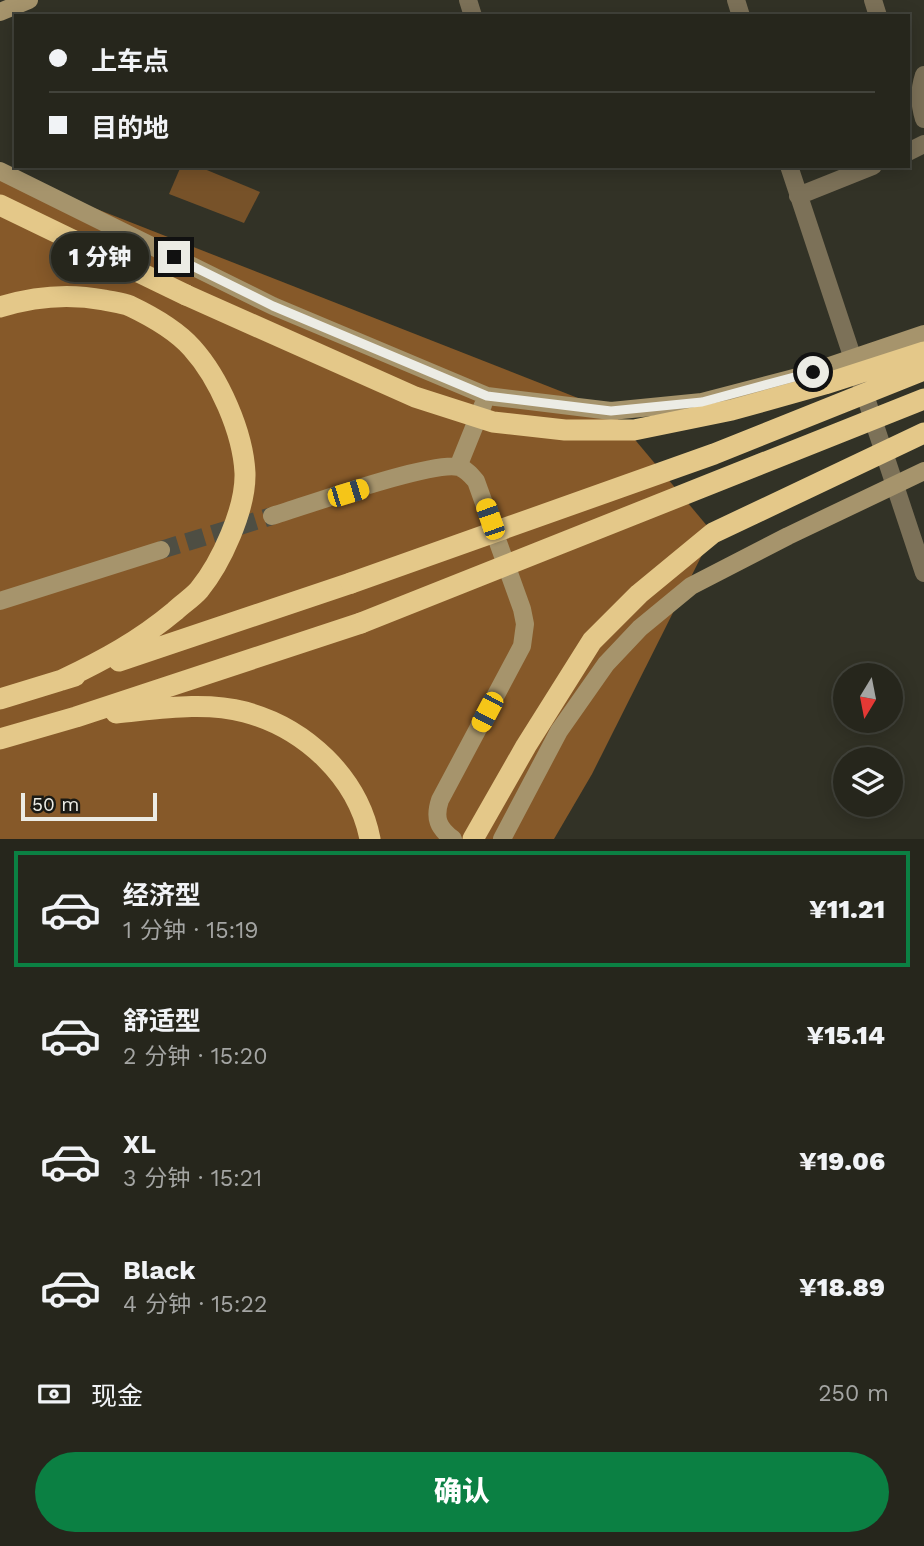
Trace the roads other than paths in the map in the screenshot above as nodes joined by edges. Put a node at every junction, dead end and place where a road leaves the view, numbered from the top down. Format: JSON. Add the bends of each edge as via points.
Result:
{"nodes":[{"id":1,"x":29,"y":0,"type":"edge"},
{"id":2,"x":0,"y":12,"type":"edge"},
{"id":3,"x":924,"y":75,"type":"edge"},
{"id":4,"x":917,"y":93,"type":"edge"},
{"id":5,"x":924,"y":119,"type":"edge"},
{"id":6,"x":790,"y":168,"type":"edge"},
{"id":7,"x":868,"y":168,"type":"edge"},
{"id":8,"x":0,"y":171,"type":"edge"},
{"id":9,"x":798,"y":196,"type":"junction"},
{"id":10,"x":0,"y":205,"type":"edge"},
{"id":11,"x":0,"y":307,"type":"edge"},
{"id":12,"x":924,"y":334,"type":"edge"},
{"id":13,"x":924,"y":346,"type":"edge"},
{"id":14,"x":924,"y":352,"type":"edge"},
{"id":15,"x":852,"y":360,"type":"junction"},
{"id":16,"x":924,"y":370,"type":"edge"},
{"id":17,"x":825,"y":384,"type":"junction"},
{"id":18,"x":487,"y":396,"type":"junction"},
{"id":19,"x":924,"y":400,"type":"edge"},
{"id":20,"x":924,"y":433,"type":"edge"},
{"id":21,"x":458,"y":467,"type":"junction"},
{"id":22,"x":924,"y":471,"type":"edge"},
{"id":23,"x":895,"y":485,"type":"junction"},
{"id":24,"x":272,"y":516,"type":"tunnel mouth"},
{"id":25,"x":161,"y":550,"type":"tunnel mouth"},
{"id":26,"x":924,"y":573,"type":"edge"},
{"id":27,"x":0,"y":601,"type":"edge"},
{"id":28,"x":62,"y":680,"type":"junction"},
{"id":29,"x":0,"y":699,"type":"edge"},
{"id":30,"x":76,"y":717,"type":"junction"},
{"id":31,"x":0,"y":739,"type":"edge"},
{"id":32,"x":370,"y":839,"type":"edge"},
{"id":33,"x":453,"y":839,"type":"edge"},
{"id":34,"x":473,"y":839,"type":"edge"},
{"id":35,"x":502,"y":839,"type":"edge"}],
"edges":[{"from":1,"to":2,"type":"street"},
{"from":3,"to":4,"type":"street"},
{"from":4,"to":5,"type":"street"},
{"from":6,"to":9,"type":"street"},
{"from":7,"to":9,"type":"street"},
{"from":8,"to":18,"type":"street","via":[[273,306]]},
{"from":9,"to":15,"type":"street"},
{"from":10,"to":17,"type":"highway","bridge":true,"via":[[186,295],[415,397],[493,422],[565,430],[634,430],[732,410]]},
{"from":11,"to":28,"type":"highway","via":[[54,295],[89,297],[128,305],[165,326],[192,348],[219,388],[237,433],[245,474],[239,511],[222,552],[198,591],[117,653]]},
{"from":12,"to":15,"type":"street"},
{"from":13,"to":17,"type":"highway","bridge":true},
{"from":14,"to":17,"type":"highway","bridge":true},
{"from":15,"to":18,"type":"street","via":[[702,402],[611,411]]},
{"from":15,"to":23,"type":"street"},
{"from":16,"to":28,"type":"highway","bridge":true,"via":[[714,454]]},
{"from":18,"to":21,"type":"street"},
{"from":19,"to":30,"type":"highway","bridge":true,"via":[[361,623]]},
{"from":20,"to":34,"type":"highway","bridge":true,"via":[[713,533],[639,594],[592,641]]},
{"from":21,"to":24,"type":"street","via":[[424,470]]},
{"from":21,"to":33,"type":"street","via":[[469,473],[482,497],[526,624],[522,646],[438,808],[438,824]]},
{"from":22,"to":23,"type":"street"},
{"from":23,"to":26,"type":"street"},
{"from":23,"to":35,"type":"street","via":[[691,586],[640,628],[606,664],[559,732]]},
{"from":25,"to":27,"type":"street"},
{"from":28,"to":29,"type":"highway"},
{"from":30,"to":31,"type":"highway"},
{"from":30,"to":32,"type":"highway","via":[[217,708],[277,724],[335,766],[359,803]]}]}
